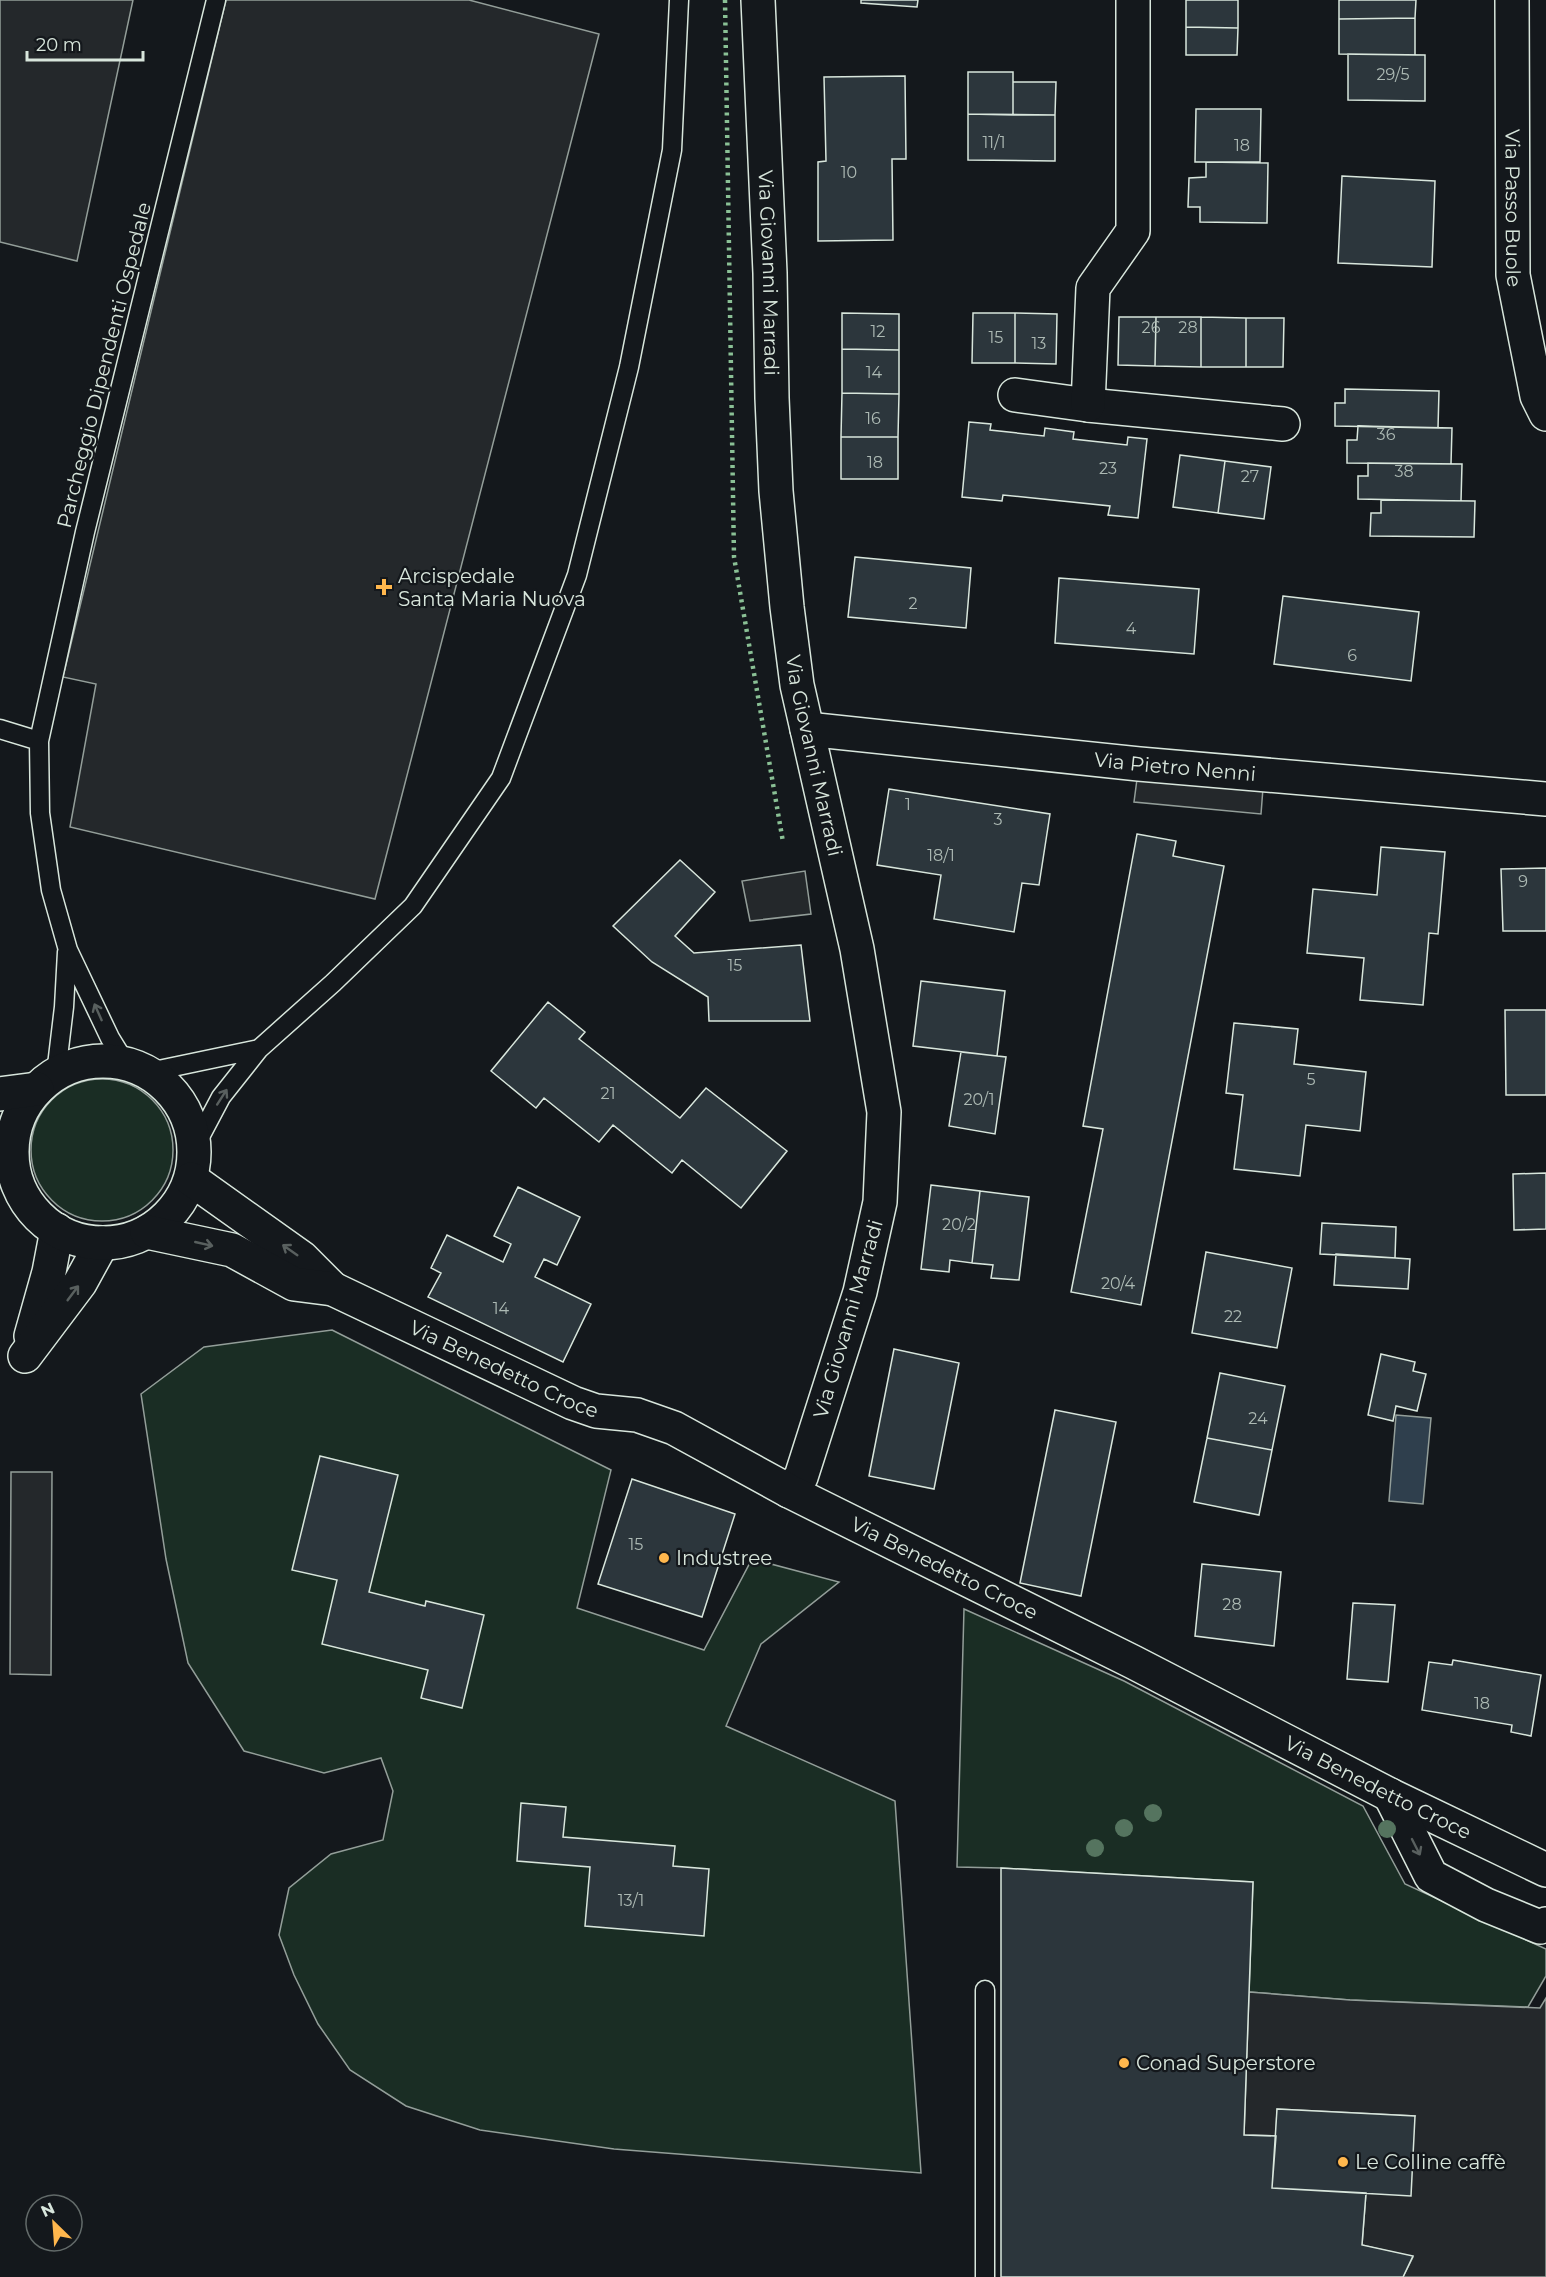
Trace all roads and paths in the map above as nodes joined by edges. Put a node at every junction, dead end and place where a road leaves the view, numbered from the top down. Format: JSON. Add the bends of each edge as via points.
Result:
{"nodes":[{"id":1,"x":216,"y":0,"type":"edge"},
{"id":2,"x":679,"y":0,"type":"edge"},
{"id":3,"x":758,"y":0,"type":"edge"},
{"id":4,"x":1133,"y":0,"type":"edge"},
{"id":5,"x":1512,"y":0,"type":"edge"},
{"id":6,"x":1015,"y":395,"type":"dead end"},
{"id":7,"x":1088,"y":405,"type":"junction"},
{"id":8,"x":1546,"y":414,"type":"edge"},
{"id":9,"x":1283,"y":424,"type":"dead end"},
{"id":10,"x":0,"y":729,"type":"edge"},
{"id":11,"x":807,"y":729,"type":"junction"},
{"id":12,"x":39,"y":741,"type":"junction"},
{"id":13,"x":1546,"y":799,"type":"edge"},
{"id":14,"x":68,"y":950,"type":"junction"},
{"id":15,"x":259,"y":1049,"type":"junction"},
{"id":16,"x":138,"y":1068,"type":"junction"},
{"id":17,"x":47,"y":1081,"type":"junction"},
{"id":18,"x":0,"y":1094,"type":"edge"},
{"id":19,"x":193,"y":1163,"type":"junction"},
{"id":20,"x":0,"y":1167,"type":"edge"},
{"id":21,"x":24,"y":1197,"type":"junction"},
{"id":22,"x":57,"y":1230,"type":"junction"},
{"id":23,"x":147,"y":1232,"type":"junction"},
{"id":24,"x":102,"y":1243,"type":"junction"},
{"id":25,"x":333,"y":1289,"type":"junction"},
{"id":26,"x":789,"y":1491,"type":"junction"},
{"id":27,"x":1390,"y":1795,"type":"junction"},
{"id":28,"x":1546,"y":1870,"type":"edge"},
{"id":29,"x":1546,"y":1924,"type":"edge"},
{"id":30,"x":985,"y":1990,"type":"dead end"},
{"id":31,"x":985,"y":2277,"type":"edge"}],
"edges":[{"from":1,"to":12,"type":"lane","name":"Parcheggio Dipendenti Ospedale","via":[[68,606]]},
{"from":2,"to":15,"type":"lane","via":[[672,150],[629,367],[577,575],[501,778],[413,906]]},
{"from":3,"to":11,"type":"street","name":"Via Giovanni Marradi","via":[[776,491],[797,685]]},
{"from":4,"to":7,"type":"street","via":[[1132,231],[1093,288]]},
{"from":5,"to":8,"type":"street","name":"Via Passo Buole","via":[[1514,275],[1537,396]]},
{"from":6,"to":7,"type":"street"},
{"from":7,"to":9,"type":"street"},
{"from":10,"to":12,"type":"lane"},
{"from":11,"to":13,"type":"street","name":"Via Pietro Nenni","via":[[1139,764]]},
{"from":11,"to":26,"type":"street","name":"Via Giovanni Marradi","via":[[857,949],[884,1112],[880,1202],[860,1292],[801,1477]]},
{"from":12,"to":14,"type":"lane","name":"Parcheggio Dipendenti Ospedale","via":[[42,824],[51,890]]},
{"from":16,"to":14,"type":"lane","name":"Parcheggio Dipendenti Ospedale","one_way":true,"via":[[110,1038]]},
{"from":14,"to":17,"type":"lane","name":"Parcheggio Dipendenti Ospedale","via":[[64,1006]]},
{"from":15,"to":16,"type":"lane"},
{"from":19,"to":15,"type":"lane","one_way":true,"via":[[221,1097]]},
{"from":16,"to":17,"type":"street","via":[[102,1061],[78,1064]]},
{"from":16,"to":19,"type":"street","via":[[168,1088],[183,1107],[192,1130]]},
{"from":17,"to":18,"type":"street"},
{"from":17,"to":21,"type":"street","via":[[23,1108],[15,1130],[15,1176]]},
{"from":19,"to":23,"type":"street","via":[[181,1200]]},
{"from":25,"to":19,"type":"street","name":"Via Benedetto Croce","one_way":true},
{"from":20,"to":21,"type":"street"},
{"from":21,"to":22,"type":"street","via":[[38,1216]]},
{"from":22,"to":24,"type":"street","via":[[78,1240]]},
{"from":22,"to":24,"type":"street","one_way":true,"via":[[25,1356],[80,1283]]},
{"from":23,"to":24,"type":"street"},
{"from":23,"to":25,"type":"street","name":"Via Benedetto Croce","one_way":true,"via":[[232,1250],[294,1284]]},
{"from":25,"to":26,"type":"street","name":"Via Benedetto Croce","via":[[573,1403],[596,1412],[637,1415],[674,1428]]},
{"from":26,"to":27,"type":"street","name":"Via Benedetto Croce"},
{"from":27,"to":28,"type":"street","name":"Via Benedetto Croce"},
{"from":27,"to":29,"type":"street","one_way":true,"via":[[1431,1876],[1486,1905],[1540,1927]]},
{"from":30,"to":31,"type":"lane"}]}
